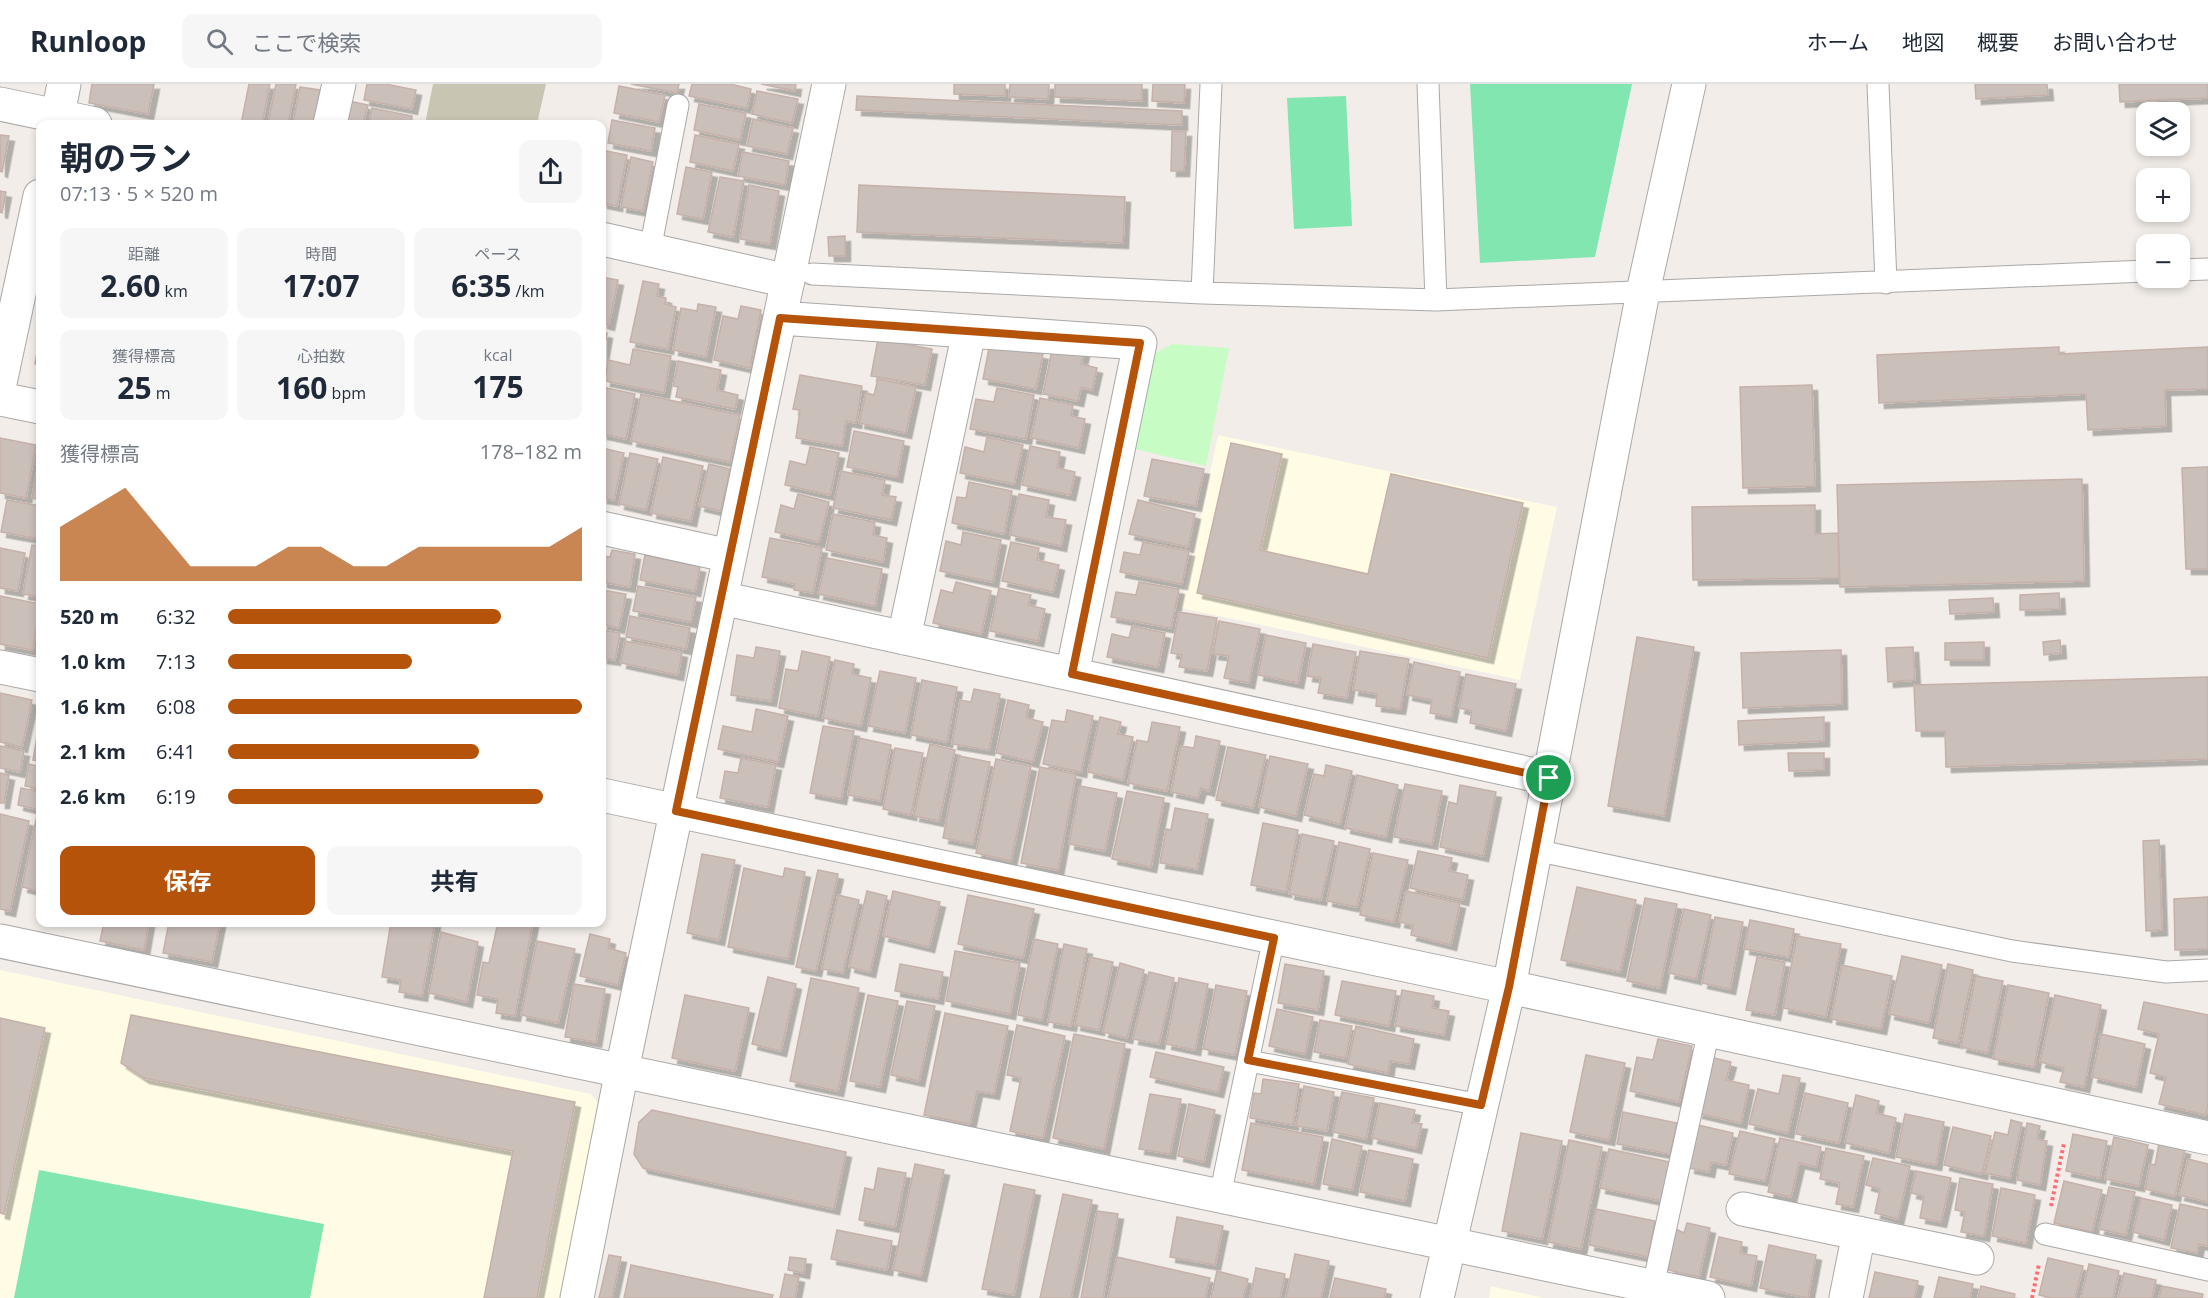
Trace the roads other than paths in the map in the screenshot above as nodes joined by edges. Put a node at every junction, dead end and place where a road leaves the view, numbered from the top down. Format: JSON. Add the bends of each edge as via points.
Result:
{"nodes":[{"id":1,"x":64,"y":84,"type":"edge"},
{"id":2,"x":339,"y":84,"type":"edge"},
{"id":3,"x":829,"y":84,"type":"edge"},
{"id":4,"x":1211,"y":84,"type":"edge"},
{"id":5,"x":1428,"y":84,"type":"edge"},
{"id":6,"x":1689,"y":84,"type":"edge"},
{"id":7,"x":1878,"y":84,"type":"edge"},
{"id":8,"x":0,"y":104,"type":"edge"},
{"id":9,"x":678,"y":105,"type":"dead end"},
{"id":10,"x":57,"y":120,"type":"edge"},
{"id":11,"x":331,"y":120,"type":"edge"},
{"id":12,"x":36,"y":215,"type":"edge"},
{"id":13,"x":606,"y":240,"type":"edge"},
{"id":14,"x":650,"y":250,"type":"junction"},
{"id":15,"x":2208,"y":268,"type":"edge"},
{"id":16,"x":2190,"y":269,"type":"edge"},
{"id":17,"x":2136,"y":271,"type":"edge"},
{"id":18,"x":800,"y":277,"type":"junction"},
{"id":19,"x":1886,"y":283,"type":"junction"},
{"id":20,"x":1643,"y":292,"type":"junction"},
{"id":21,"x":1202,"y":293,"type":"junction"},
{"id":22,"x":1436,"y":300,"type":"junction"},
{"id":23,"x":780,"y":318,"type":"junction"},
{"id":24,"x":969,"y":332,"type":"junction"},
{"id":25,"x":0,"y":383,"type":"edge"},
{"id":26,"x":0,"y":399,"type":"edge"},
{"id":27,"x":36,"y":406,"type":"edge"},
{"id":28,"x":606,"y":529,"type":"edge"},
{"id":29,"x":730,"y":556,"type":"junction"},
{"id":30,"x":721,"y":598,"type":"junction"},
{"id":31,"x":903,"y":638,"type":"junction"},
{"id":32,"x":0,"y":667,"type":"edge"},
{"id":33,"x":36,"y":674,"type":"edge"},
{"id":34,"x":1072,"y":674,"type":"junction"},
{"id":35,"x":1549,"y":778,"type":"junction"},
{"id":36,"x":606,"y":796,"type":"edge"},
{"id":37,"x":676,"y":811,"type":"junction"},
{"id":38,"x":1535,"y":850,"type":"junction"},
{"id":39,"x":1274,"y":938,"type":"junction"},
{"id":40,"x":0,"y":940,"type":"edge"},
{"id":41,"x":2208,"y":970,"type":"edge"},
{"id":42,"x":1509,"y":987,"type":"junction"},
{"id":43,"x":1708,"y":1030,"type":"junction"},
{"id":44,"x":1248,"y":1060,"type":"junction"},
{"id":45,"x":622,"y":1070,"type":"junction"},
{"id":46,"x":1481,"y":1105,"type":"junction"},
{"id":47,"x":2208,"y":1138,"type":"edge"},
{"id":48,"x":1220,"y":1196,"type":"junction"},
{"id":49,"x":1743,"y":1209,"type":"dead end"},
{"id":50,"x":1859,"y":1233,"type":"junction"},
{"id":51,"x":2045,"y":1234,"type":"dead end"},
{"id":52,"x":1449,"y":1243,"type":"junction"},
{"id":53,"x":1977,"y":1258,"type":"dead end"},
{"id":54,"x":2208,"y":1270,"type":"edge"},
{"id":55,"x":1653,"y":1286,"type":"junction"},
{"id":56,"x":577,"y":1298,"type":"edge"},
{"id":57,"x":1437,"y":1298,"type":"edge"},
{"id":58,"x":1708,"y":1298,"type":"edge"},
{"id":59,"x":1846,"y":1298,"type":"edge"}],
"edges":[{"from":1,"to":10,"type":"street"},
{"from":2,"to":11,"type":"street"},
{"from":3,"to":18,"type":"street"},
{"from":4,"to":21,"type":"lane"},
{"from":5,"to":22,"type":"lane"},
{"from":6,"to":20,"type":"street"},
{"from":7,"to":19,"type":"lane"},
{"from":8,"to":10,"type":"street"},
{"from":9,"to":14,"type":"lane"},
{"from":12,"to":25,"type":"street"},
{"from":13,"to":14,"type":"street"},
{"from":14,"to":18,"type":"street"},
{"from":15,"to":16,"type":"lane"},
{"from":17,"to":19,"type":"lane"},
{"from":18,"to":21,"type":"lane"},
{"from":18,"to":23,"type":"street"},
{"from":19,"to":20,"type":"lane"},
{"from":20,"to":22,"type":"lane"},
{"from":20,"to":35,"type":"street"},
{"from":21,"to":22,"type":"lane"},
{"from":23,"to":24,"type":"street"},
{"from":23,"to":29,"type":"street"},
{"from":24,"to":31,"type":"street"},
{"from":24,"to":34,"type":"street","via":[[1140,343]]},
{"from":26,"to":27,"type":"street"},
{"from":28,"to":29,"type":"street"},
{"from":29,"to":30,"type":"street"},
{"from":30,"to":31,"type":"street"},
{"from":30,"to":37,"type":"street"},
{"from":31,"to":34,"type":"street"},
{"from":32,"to":33,"type":"street"},
{"from":34,"to":35,"type":"street"},
{"from":35,"to":38,"type":"street"},
{"from":36,"to":37,"type":"street"},
{"from":37,"to":39,"type":"street"},
{"from":37,"to":45,"type":"street"},
{"from":38,"to":41,"type":"lane","via":[[2012,951],[2166,972]]},
{"from":38,"to":42,"type":"street"},
{"from":39,"to":42,"type":"street"},
{"from":39,"to":44,"type":"lane"},
{"from":40,"to":45,"type":"street"},
{"from":42,"to":43,"type":"street"},
{"from":42,"to":46,"type":"street"},
{"from":43,"to":47,"type":"street"},
{"from":43,"to":55,"type":"lane"},
{"from":44,"to":46,"type":"lane"},
{"from":44,"to":48,"type":"lane"},
{"from":45,"to":48,"type":"street"},
{"from":45,"to":56,"type":"street"},
{"from":46,"to":52,"type":"street"},
{"from":48,"to":52,"type":"street"},
{"from":49,"to":50,"type":"street"},
{"from":50,"to":53,"type":"street"},
{"from":50,"to":59,"type":"street"},
{"from":51,"to":54,"type":"lane"},
{"from":52,"to":55,"type":"street"},
{"from":52,"to":57,"type":"street"},
{"from":55,"to":58,"type":"street"}]}
